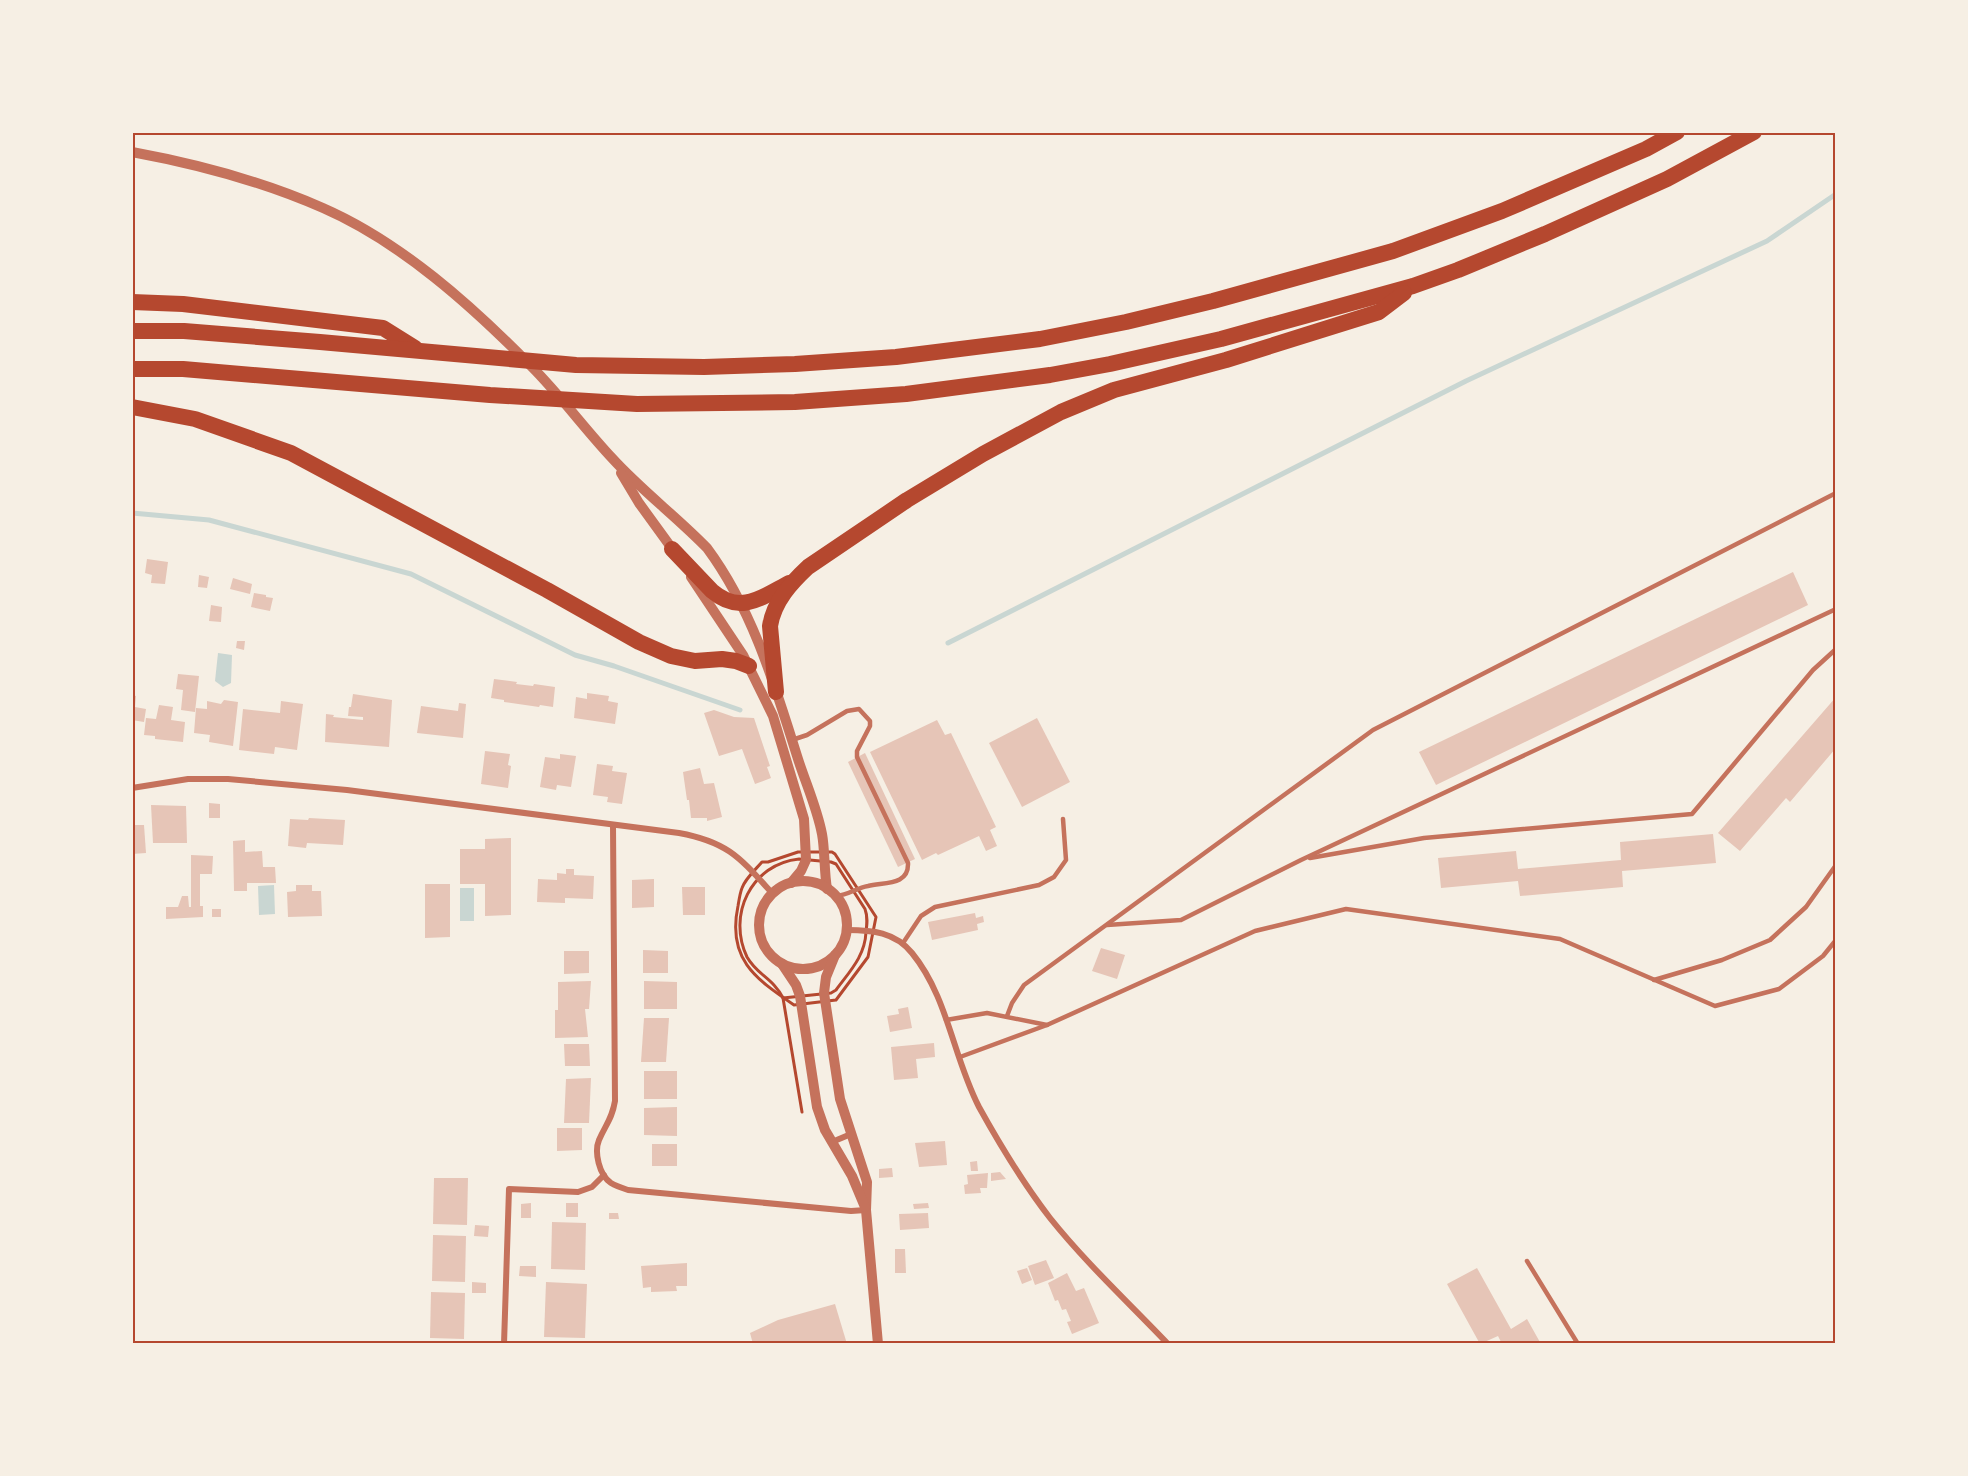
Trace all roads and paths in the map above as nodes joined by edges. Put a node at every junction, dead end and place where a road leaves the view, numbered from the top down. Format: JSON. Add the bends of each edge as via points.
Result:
{"nodes":[{"id":1,"x":1677,"y":132,"type":"edge"},
{"id":2,"x":1754,"y":132,"type":"edge"},
{"id":3,"x":132,"y":152,"type":"edge"},
{"id":4,"x":1413,"y":286,"type":"junction"},
{"id":5,"x":132,"y":302,"type":"edge"},
{"id":6,"x":132,"y":331,"type":"edge"},
{"id":7,"x":418,"y":350,"type":"junction"},
{"id":8,"x":132,"y":369,"type":"edge"},
{"id":9,"x":132,"y":407,"type":"edge"},
{"id":10,"x":613,"y":460,"type":"junction"},
{"id":11,"x":1836,"y":493,"type":"edge"},
{"id":12,"x":672,"y":549,"type":"junction"},
{"id":13,"x":794,"y":580,"type":"junction"},
{"id":14,"x":741,"y":604,"type":"junction"},
{"id":15,"x":1836,"y":609,"type":"edge"},
{"id":16,"x":1836,"y":649,"type":"edge"},
{"id":17,"x":749,"y":666,"type":"junction"},
{"id":18,"x":776,"y":692,"type":"junction"},
{"id":19,"x":792,"y":740,"type":"junction"},
{"id":20,"x":132,"y":789,"type":"edge"},
{"id":21,"x":1063,"y":819,"type":"dead end"},
{"id":22,"x":613,"y":825,"type":"junction"},
{"id":23,"x":806,"y":852,"type":"junction"},
{"id":24,"x":824,"y":852,"type":"junction"},
{"id":25,"x":1301,"y":860,"type":"junction"},
{"id":26,"x":1836,"y":865,"type":"edge"},
{"id":27,"x":753,"y":872,"type":"junction"},
{"id":28,"x":791,"y":883,"type":"junction"},
{"id":29,"x":826,"y":889,"type":"junction"},
{"id":30,"x":858,"y":890,"type":"junction"},
{"id":31,"x":772,"y":893,"type":"junction"},
{"id":32,"x":836,"y":896,"type":"junction"},
{"id":33,"x":1107,"y":925,"type":"junction"},
{"id":34,"x":847,"y":930,"type":"junction"},
{"id":35,"x":873,"y":931,"type":"junction"},
{"id":36,"x":1836,"y":940,"type":"edge"},
{"id":37,"x":903,"y":943,"type":"junction"},
{"id":38,"x":835,"y":955,"type":"junction"},
{"id":39,"x":782,"y":964,"type":"junction"},
{"id":40,"x":1654,"y":980,"type":"junction"},
{"id":41,"x":825,"y":1002,"type":"junction"},
{"id":42,"x":802,"y":1005,"type":"junction"},
{"id":43,"x":1006,"y":1016,"type":"junction"},
{"id":44,"x":946,"y":1020,"type":"junction"},
{"id":45,"x":1047,"y":1025,"type":"junction"},
{"id":46,"x":960,"y":1057,"type":"junction"},
{"id":47,"x":852,"y":1133,"type":"junction"},
{"id":48,"x":832,"y":1142,"type":"junction"},
{"id":49,"x":604,"y":1175,"type":"junction"},
{"id":50,"x":866,"y":1210,"type":"junction"},
{"id":51,"x":1527,"y":1261,"type":"dead end"},
{"id":52,"x":504,"y":1344,"type":"edge"},
{"id":53,"x":878,"y":1344,"type":"edge"},
{"id":54,"x":1168,"y":1344,"type":"edge"},
{"id":55,"x":1578,"y":1344,"type":"edge"}],
"edges":[{"from":1,"to":7,"type":"highway","via":[[1502,211],[1393,251],[1213,302],[1040,339],[896,357],[704,367],[576,365]]},
{"from":2,"to":4,"type":"highway","via":[[1667,179],[1545,234]]},
{"from":3,"to":10,"type":"street","via":[[171,159],[281,191],[325,208],[372,234],[450,290],[533,368]]},
{"from":4,"to":8,"type":"highway","via":[[1221,339],[1110,364],[906,394],[795,402],[618,403],[183,369]]},
{"from":4,"to":13,"type":"highway","via":[[1379,312],[1114,390],[1062,412],[907,500]]},
{"from":5,"to":7,"type":"highway","via":[[183,304],[383,328]]},
{"from":6,"to":7,"type":"highway","via":[[184,331]]},
{"from":9,"to":17,"type":"highway","via":[[195,419],[291,453],[671,656],[695,661],[722,659]]},
{"from":10,"to":12,"type":"street"},
{"from":10,"to":14,"type":"street","via":[[707,549]]},
{"from":11,"to":33,"type":"lane","via":[[1373,730]]},
{"from":12,"to":14,"type":"highway","via":[[720,597]]},
{"from":12,"to":17,"type":"street"},
{"from":13,"to":14,"type":"highway","via":[[755,601]]},
{"from":13,"to":18,"type":"highway","via":[[776,606],[770,626]]},
{"from":14,"to":18,"type":"street"},
{"from":15,"to":25,"type":"lane"},
{"from":16,"to":25,"type":"lane","via":[[1813,670],[1692,814],[1424,838]]},
{"from":17,"to":23,"type":"street","via":[[773,716],[798,794]]},
{"from":18,"to":19,"type":"street"},
{"from":19,"to":24,"type":"street","via":[[818,817]]},
{"from":19,"to":30,"type":"lane","via":[[854,708],[862,710],[870,721],[857,758],[908,862],[908,870],[896,882]]},
{"from":20,"to":22,"type":"street","via":[[188,779],[228,779],[347,790]]},
{"from":21,"to":37,"type":"lane","via":[[1066,860],[1054,877],[1039,885],[935,907],[921,916]]},
{"from":22,"to":27,"type":"street","via":[[704,838],[726,848]]},
{"from":22,"to":49,"type":"street","via":[[615,1101],[612,1117],[598,1142],[598,1162]]},
{"from":23,"to":24,"type":"path"},
{"from":23,"to":27,"type":"path","via":[[762,862]]},
{"from":23,"to":28,"type":"street","via":[[801,871]]},
{"from":24,"to":29,"type":"street"},
{"from":24,"to":30,"type":"path","via":[[835,854]]},
{"from":25,"to":33,"type":"lane","via":[[1181,920]]},
{"from":26,"to":40,"type":"lane","via":[[1806,907],[1770,940],[1722,960]]},
{"from":27,"to":31,"type":"street"},
{"from":27,"to":42,"type":"path","via":[[742,886],[734,924],[735,944],[756,976],[794,1005]]},
{"from":28,"to":29,"type":"street","via":[[814,883]]},
{"from":28,"to":31,"type":"street"},
{"from":29,"to":32,"type":"street"},
{"from":30,"to":32,"type":"lane"},
{"from":30,"to":35,"type":"path","via":[[876,917]]},
{"from":31,"to":39,"type":"street","via":[[759,917],[759,931],[763,945]]},
{"from":32,"to":34,"type":"street"},
{"from":33,"to":43,"type":"lane","via":[[1024,985]]},
{"from":34,"to":35,"type":"street"},
{"from":34,"to":38,"type":"street"},
{"from":35,"to":37,"type":"street"},
{"from":35,"to":41,"type":"path","via":[[868,957],[836,1000]]},
{"from":36,"to":40,"type":"lane","via":[[1823,956],[1779,989],[1715,1006]]},
{"from":37,"to":44,"type":"street","via":[[924,969]]},
{"from":38,"to":39,"type":"street","via":[[810,969]]},
{"from":38,"to":41,"type":"street","via":[[826,977]]},
{"from":39,"to":42,"type":"street","via":[[796,985]]},
{"from":40,"to":45,"type":"lane","via":[[1560,939],[1346,909],[1255,931]]},
{"from":41,"to":42,"type":"path"},
{"from":41,"to":47,"type":"street","via":[[840,1099]]},
{"from":42,"to":48,"type":"street","via":[[817,1107]]},
{"from":43,"to":44,"type":"lane","via":[[987,1013]]},
{"from":43,"to":45,"type":"lane"},
{"from":44,"to":46,"type":"street"},
{"from":45,"to":46,"type":"lane"},
{"from":46,"to":54,"type":"street","via":[[980,1108],[1032,1193],[1073,1244]]},
{"from":47,"to":48,"type":"street"},
{"from":47,"to":50,"type":"street","via":[[867,1182]]},
{"from":48,"to":50,"type":"street"},
{"from":49,"to":50,"type":"street","via":[[609,1182],[628,1190]]},
{"from":49,"to":52,"type":"street","via":[[592,1187],[578,1192],[509,1189]]},
{"from":50,"to":53,"type":"street"},
{"from":51,"to":55,"type":"lane"}]}
